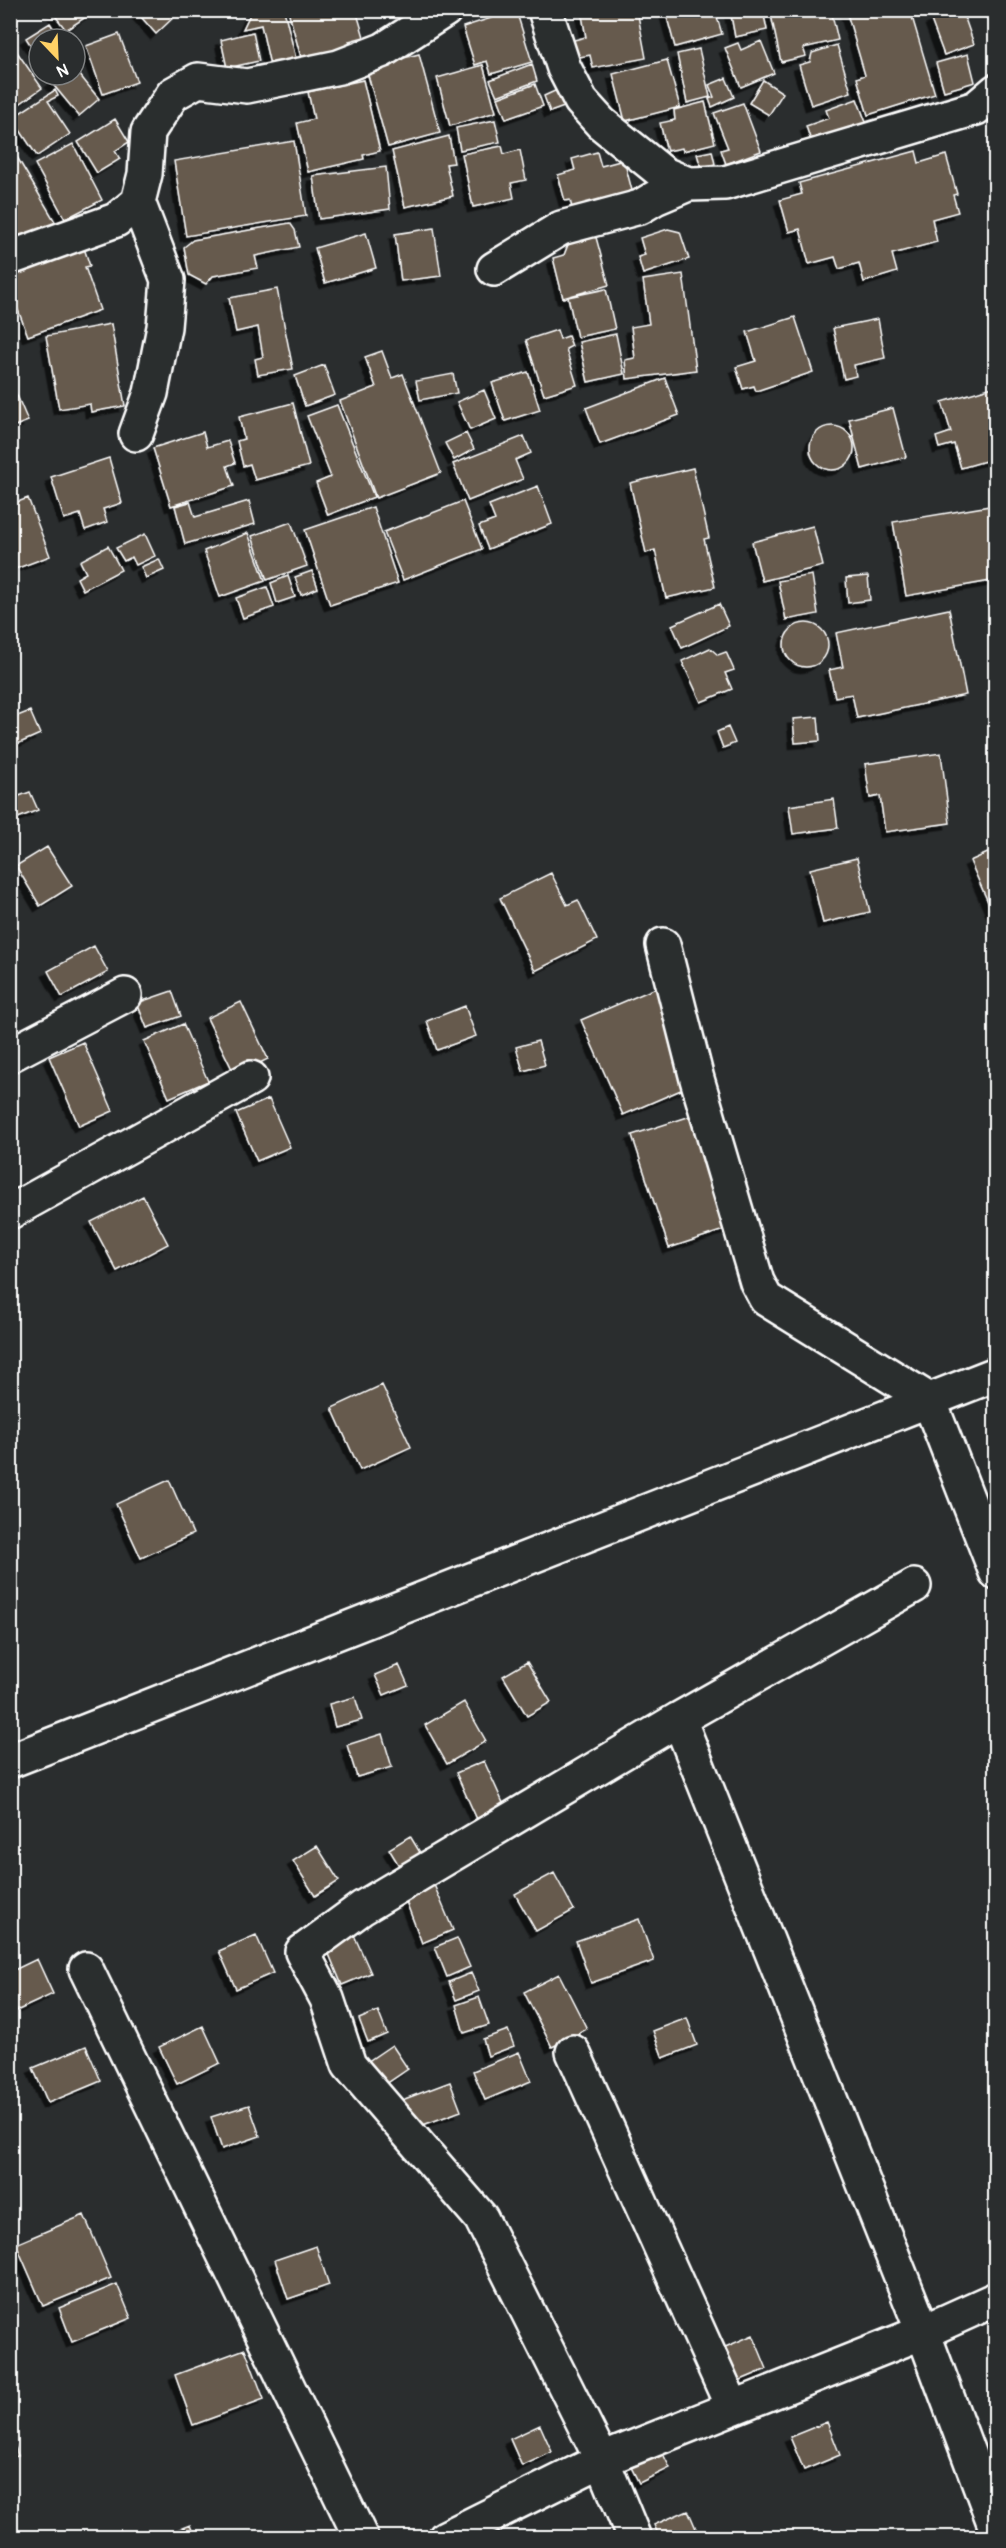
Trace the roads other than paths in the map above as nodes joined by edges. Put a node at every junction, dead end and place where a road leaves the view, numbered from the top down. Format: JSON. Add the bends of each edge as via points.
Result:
{"nodes":[{"id":1,"x":445,"y":10,"type":"edge"},
{"id":2,"x":545,"y":10,"type":"edge"},
{"id":3,"x":996,"y":91,"type":"edge"},
{"id":4,"x":688,"y":184,"type":"junction"},
{"id":5,"x":138,"y":202,"type":"junction"},
{"id":6,"x":10,"y":258,"type":"edge"},
{"id":7,"x":494,"y":269,"type":"dead end"},
{"id":8,"x":136,"y":434,"type":"dead end"},
{"id":9,"x":663,"y":945,"type":"dead end"},
{"id":10,"x":125,"y":995,"type":"dead end"},
{"id":11,"x":10,"y":1055,"type":"edge"},
{"id":12,"x":251,"y":1078,"type":"dead end"},
{"id":13,"x":10,"y":1212,"type":"edge"},
{"id":14,"x":996,"y":1374,"type":"edge"},
{"id":15,"x":929,"y":1400,"type":"junction"},
{"id":16,"x":996,"y":1572,"type":"edge"},
{"id":17,"x":914,"y":1586,"type":"dead end"},
{"id":18,"x":679,"y":1719,"type":"junction"},
{"id":19,"x":10,"y":1761,"type":"edge"},
{"id":20,"x":86,"y":1969,"type":"dead end"},
{"id":21,"x":573,"y":2052,"type":"dead end"},
{"id":22,"x":996,"y":2299,"type":"edge"},
{"id":23,"x":923,"y":2332,"type":"junction"},
{"id":24,"x":732,"y":2406,"type":"junction"},
{"id":25,"x":602,"y":2460,"type":"junction"},
{"id":26,"x":996,"y":2528,"type":"edge"},
{"id":27,"x":361,"y":2538,"type":"edge"},
{"id":28,"x":445,"y":2538,"type":"edge"},
{"id":29,"x":634,"y":2538,"type":"edge"}],
"edges":[{"from":1,"to":5,"type":"street","via":[[383,50],[339,67],[247,86],[198,80],[173,94],[148,132]]},
{"from":2,"to":4,"type":"street","via":[[564,68],[581,101],[601,123],[664,174]]},
{"from":3,"to":4,"type":"street","via":[[976,108],[725,183]]},
{"from":4,"to":7,"type":"street","via":[[640,207],[561,228]]},
{"from":5,"to":6,"type":"street","via":[[116,220]]},
{"from":5,"to":8,"type":"street","via":[[168,280],[164,327],[151,393]]},
{"from":9,"to":15,"type":"street","via":[[757,1282],[766,1299]]},
{"from":10,"to":11,"type":"street"},
{"from":12,"to":13,"type":"street"},
{"from":14,"to":15,"type":"street"},
{"from":15,"to":16,"type":"street"},
{"from":15,"to":19,"type":"street"},
{"from":17,"to":18,"type":"street"},
{"from":18,"to":23,"type":"street"},
{"from":18,"to":25,"type":"street","via":[[362,1908],[302,1952],[327,1999],[349,2065],[481,2218]]},
{"from":20,"to":27,"type":"street"},
{"from":21,"to":24,"type":"street"},
{"from":22,"to":23,"type":"street"},
{"from":23,"to":24,"type":"street"},
{"from":23,"to":26,"type":"street"},
{"from":24,"to":25,"type":"street"},
{"from":25,"to":28,"type":"street"},
{"from":25,"to":29,"type":"street"}]}
